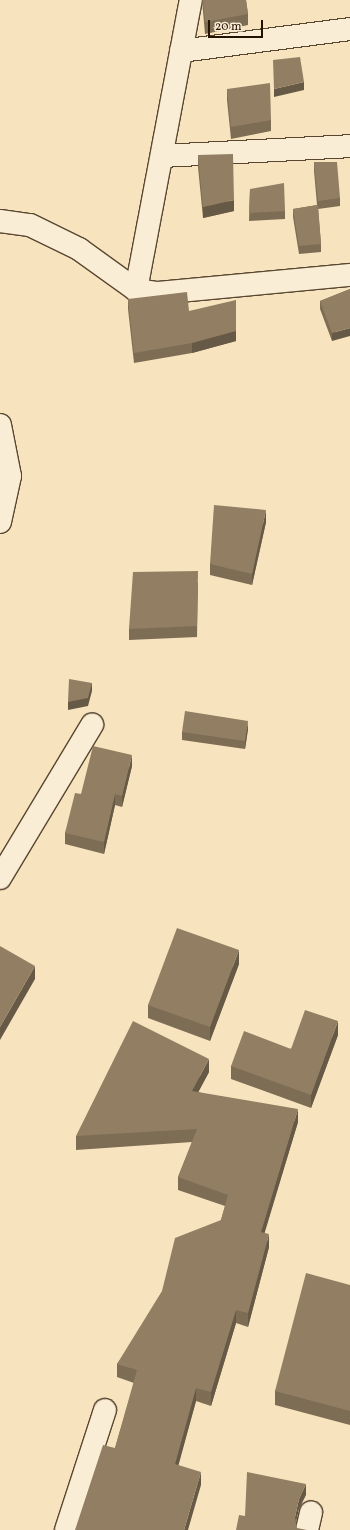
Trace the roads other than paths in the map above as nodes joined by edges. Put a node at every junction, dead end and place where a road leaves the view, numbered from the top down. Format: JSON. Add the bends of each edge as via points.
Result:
{"nodes":[{"id":1,"x":191,"y":0,"type":"edge"},
{"id":2,"x":350,"y":29,"type":"edge"},
{"id":3,"x":181,"y":51,"type":"junction"},
{"id":4,"x":350,"y":146,"type":"edge"},
{"id":5,"x":162,"y":156,"type":"junction"},
{"id":6,"x":0,"y":221,"type":"edge"},
{"id":7,"x":350,"y":274,"type":"edge"},
{"id":8,"x":136,"y":290,"type":"junction"},
{"id":9,"x":0,"y":425,"type":"edge"},
{"id":10,"x":0,"y":522,"type":"edge"},
{"id":11,"x":92,"y":725,"type":"dead end"},
{"id":12,"x":0,"y":878,"type":"edge"},
{"id":13,"x":105,"y":1410,"type":"dead end"},
{"id":14,"x":66,"y":1530,"type":"edge"}],
"edges":[{"from":1,"to":3,"type":"street"},
{"from":2,"to":3,"type":"street"},
{"from":3,"to":5,"type":"street"},
{"from":4,"to":5,"type":"street"},
{"from":5,"to":8,"type":"street"},
{"from":6,"to":8,"type":"street","via":[[30,225],[79,249]]},
{"from":7,"to":8,"type":"street","via":[[158,293]]},
{"from":9,"to":10,"type":"street","via":[[10,476]]},
{"from":11,"to":12,"type":"street"},
{"from":13,"to":14,"type":"street"}]}
